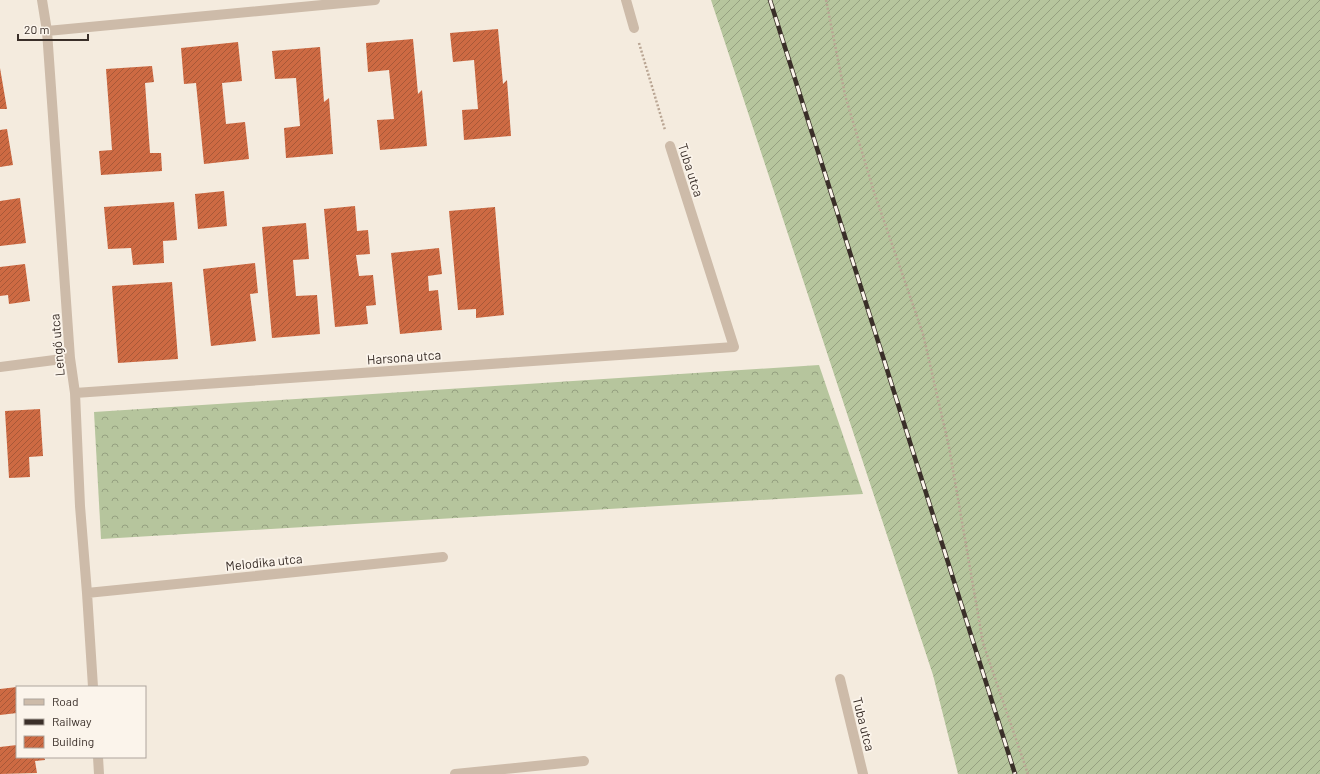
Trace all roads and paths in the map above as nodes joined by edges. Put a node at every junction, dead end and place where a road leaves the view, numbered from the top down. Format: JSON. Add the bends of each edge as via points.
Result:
{"nodes":[{"id":1,"x":42,"y":0,"type":"edge"},
{"id":2,"x":375,"y":0,"type":"edge"},
{"id":3,"x":626,"y":0,"type":"edge"},
{"id":4,"x":826,"y":0,"type":"edge"},
{"id":5,"x":634,"y":28,"type":"joint"},
{"id":6,"x":47,"y":31,"type":"junction"},
{"id":7,"x":670,"y":146,"type":"joint"},
{"id":8,"x":734,"y":346,"type":"joint"},
{"id":9,"x":70,"y":358,"type":"junction"},
{"id":10,"x":0,"y":368,"type":"edge"},
{"id":11,"x":75,"y":393,"type":"junction"},
{"id":12,"x":443,"y":557,"type":"dead end"},
{"id":13,"x":88,"y":593,"type":"junction"},
{"id":14,"x":840,"y":679,"type":"dead end"},
{"id":15,"x":93,"y":686,"type":"edge"},
{"id":16,"x":98,"y":758,"type":"edge"},
{"id":17,"x":584,"y":761,"type":"dead end"},
{"id":18,"x":99,"y":774,"type":"edge"},
{"id":19,"x":455,"y":774,"type":"edge"},
{"id":20,"x":864,"y":774,"type":"edge"},
{"id":21,"x":1028,"y":774,"type":"edge"}],
"edges":[{"from":1,"to":6,"type":"street","name":"Lengő utca"},
{"from":2,"to":6,"type":"street"},
{"from":3,"to":5,"type":"street"},
{"from":4,"to":21,"type":"path","via":[[846,95],[874,192],[923,334],[949,447],[983,643]]},
{"from":5,"to":7,"type":"path","name":"Tuba utca"},
{"from":6,"to":9,"type":"street","name":"Lengő utca"},
{"from":7,"to":8,"type":"street","name":"Tuba utca"},
{"from":8,"to":11,"type":"street","name":"Harsona utca"},
{"from":9,"to":10,"type":"street"},
{"from":9,"to":11,"type":"street","name":"Lengő utca"},
{"from":11,"to":13,"type":"street","name":"Lengő utca","via":[[80,506]]},
{"from":12,"to":13,"type":"street","name":"Melodika utca"},
{"from":13,"to":15,"type":"street","name":"Lengő utca"},
{"from":14,"to":20,"type":"street","name":"Tuba utca"},
{"from":16,"to":18,"type":"street"},
{"from":17,"to":19,"type":"street"}]}
